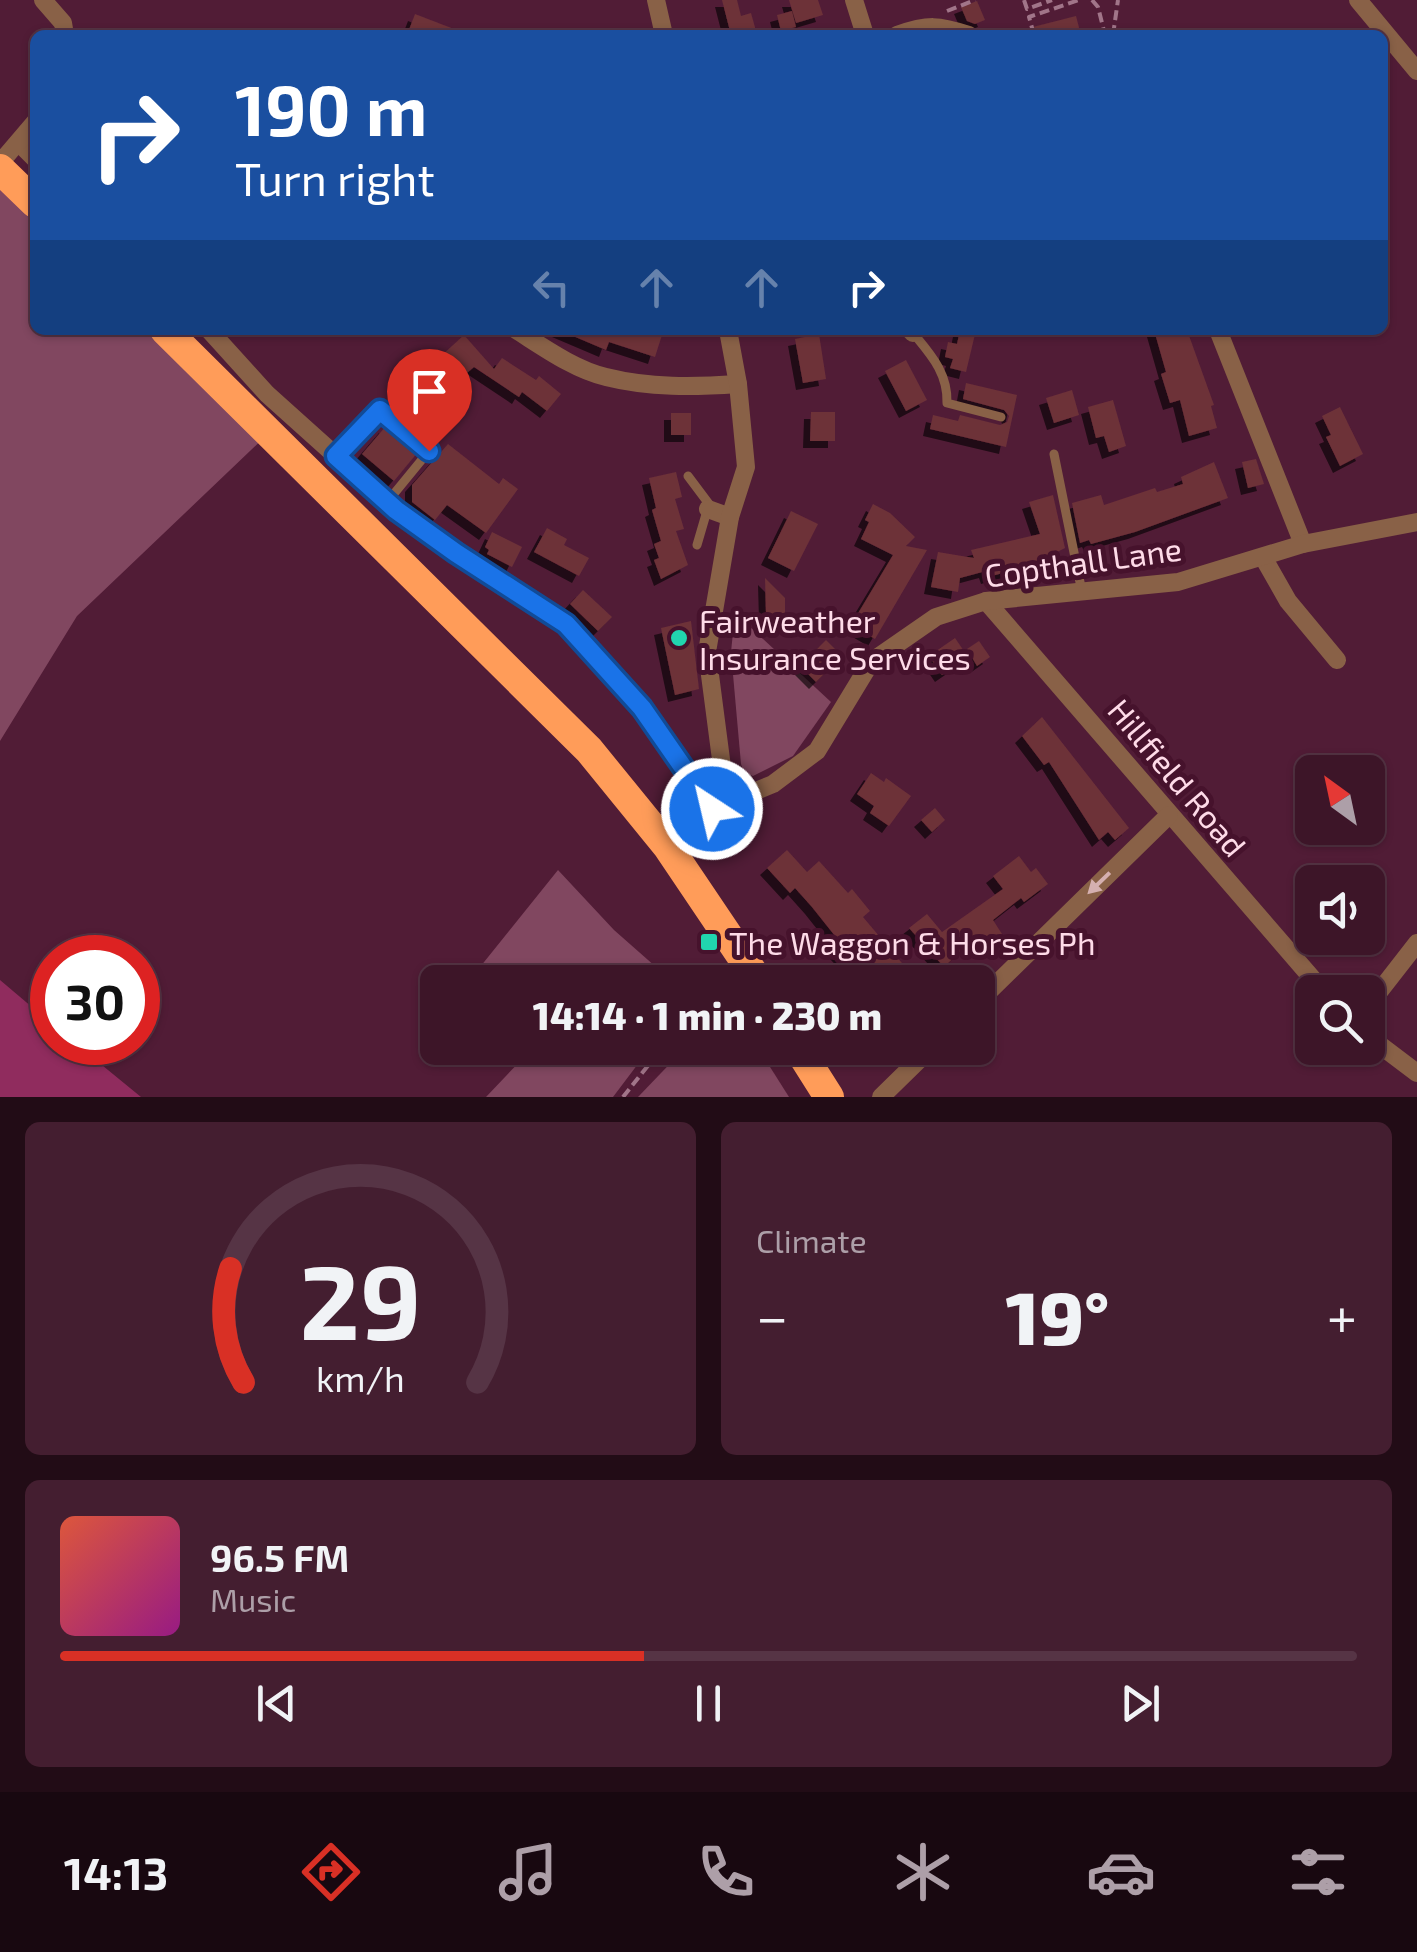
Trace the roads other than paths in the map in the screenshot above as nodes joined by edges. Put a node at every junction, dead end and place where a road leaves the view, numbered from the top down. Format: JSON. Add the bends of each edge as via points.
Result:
{"nodes":[{"id":1,"x":43,"y":0,"type":"edge"},
{"id":2,"x":656,"y":0,"type":"edge"},
{"id":3,"x":854,"y":0,"type":"edge"},
{"id":4,"x":1358,"y":0,"type":"edge"},
{"id":5,"x":65,"y":30,"type":"edge"},
{"id":6,"x":663,"y":30,"type":"edge"},
{"id":7,"x":863,"y":30,"type":"edge"},
{"id":8,"x":914,"y":30,"type":"edge"},
{"id":9,"x":956,"y":30,"type":"edge"},
{"id":10,"x":1385,"y":30,"type":"edge"},
{"id":11,"x":1388,"y":34,"type":"edge"},
{"id":12,"x":1417,"y":72,"type":"edge"},
{"id":13,"x":30,"y":129,"type":"edge"},
{"id":14,"x":19,"y":143,"type":"junction"},
{"id":15,"x":30,"y":154,"type":"edge"},
{"id":16,"x":0,"y":166,"type":"edge"},
{"id":17,"x":30,"y":198,"type":"edge"},
{"id":18,"x":170,"y":335,"type":"edge"},
{"id":19,"x":214,"y":335,"type":"edge"},
{"id":20,"x":524,"y":335,"type":"edge"},
{"id":21,"x":729,"y":335,"type":"edge"},
{"id":22,"x":915,"y":335,"type":"edge"},
{"id":23,"x":1220,"y":335,"type":"edge"},
{"id":24,"x":738,"y":384,"type":"junction"},
{"id":25,"x":1001,"y":417,"type":"dead end"},
{"id":26,"x":1054,"y":454,"type":"dead end"},
{"id":27,"x":336,"y":456,"type":"junction"},
{"id":28,"x":688,"y":476,"type":"dead end"},
{"id":29,"x":391,"y":506,"type":"junction"},
{"id":30,"x":708,"y":509,"type":"junction"},
{"id":31,"x":730,"y":518,"type":"junction"},
{"id":32,"x":1417,"y":522,"type":"edge"},
{"id":33,"x":374,"y":536,"type":"junction"},
{"id":34,"x":698,"y":544,"type":"dead end"},
{"id":35,"x":1303,"y":544,"type":"junction"},
{"id":36,"x":1263,"y":557,"type":"junction"},
{"id":37,"x":1082,"y":592,"type":"junction"},
{"id":38,"x":986,"y":601,"type":"junction"},
{"id":39,"x":1337,"y":660,"type":"dead end"},
{"id":40,"x":712,"y":809,"type":"junction"},
{"id":41,"x":1169,"y":814,"type":"junction"},
{"id":42,"x":668,"y":847,"type":"junction"},
{"id":43,"x":1417,"y":943,"type":"edge"},
{"id":44,"x":748,"y":965,"type":"edge"},
{"id":45,"x":1309,"y":975,"type":"edge"},
{"id":46,"x":1385,"y":984,"type":"edge"},
{"id":47,"x":995,"y":985,"type":"edge"},
{"id":48,"x":1385,"y":1049,"type":"edge"},
{"id":49,"x":809,"y":1065,"type":"edge"},
{"id":50,"x":913,"y":1065,"type":"edge"},
{"id":51,"x":1417,"y":1073,"type":"edge"},
{"id":52,"x":830,"y":1097,"type":"edge"},
{"id":53,"x":880,"y":1097,"type":"edge"}],
"edges":[{"from":1,"to":5,"type":"street"},
{"from":2,"to":6,"type":"street"},
{"from":3,"to":7,"type":"street"},
{"from":4,"to":10,"type":"street"},
{"from":8,"to":9,"type":"street"},
{"from":11,"to":12,"type":"street"},
{"from":13,"to":14,"type":"street"},
{"from":14,"to":15,"type":"street"},
{"from":14,"to":16,"type":"street"},
{"from":16,"to":17,"type":"highway"},
{"from":18,"to":33,"type":"highway"},
{"from":19,"to":27,"type":"street"},
{"from":20,"to":24,"type":"street","via":[[603,377],[678,388]]},
{"from":21,"to":24,"type":"street"},
{"from":22,"to":25,"type":"lane","via":[[940,367],[947,403]]},
{"from":23,"to":35,"type":"street"},
{"from":24,"to":31,"type":"street","via":[[746,467]]},
{"from":26,"to":37,"type":"lane"},
{"from":27,"to":29,"type":"street"},
{"from":27,"to":29,"type":"lane","via":[[380,410],[429,451]]},
{"from":28,"to":30,"type":"lane"},
{"from":29,"to":33,"type":"lane"},
{"from":29,"to":40,"type":"street","via":[[566,624],[642,708]]},
{"from":30,"to":31,"type":"street"},
{"from":30,"to":34,"type":"lane"},
{"from":31,"to":40,"type":"street","via":[[708,652],[722,767]]},
{"from":32,"to":35,"type":"street","name":"Copthall Lane"},
{"from":33,"to":42,"type":"highway","via":[[588,750]]},
{"from":35,"to":36,"type":"street","name":"Copthall Lane"},
{"from":36,"to":37,"type":"street","name":"Copthall Lane","via":[[1178,582]]},
{"from":36,"to":39,"type":"street","via":[[1288,601]]},
{"from":37,"to":38,"type":"street","name":"Copthall Lane"},
{"from":38,"to":40,"type":"street","name":"Copthall Lane","via":[[936,617],[871,662],[817,751],[773,784]]},
{"from":38,"to":41,"type":"street","name":"Hillfield Road"},
{"from":40,"to":42,"type":"street","name":"Copthall Lane"},
{"from":41,"to":45,"type":"street","name":"Hillfield Road"},
{"from":41,"to":47,"type":"street","one_way":true},
{"from":42,"to":44,"type":"highway"},
{"from":43,"to":46,"type":"street"},
{"from":48,"to":51,"type":"street"},
{"from":49,"to":52,"type":"highway"},
{"from":50,"to":53,"type":"street"}]}
